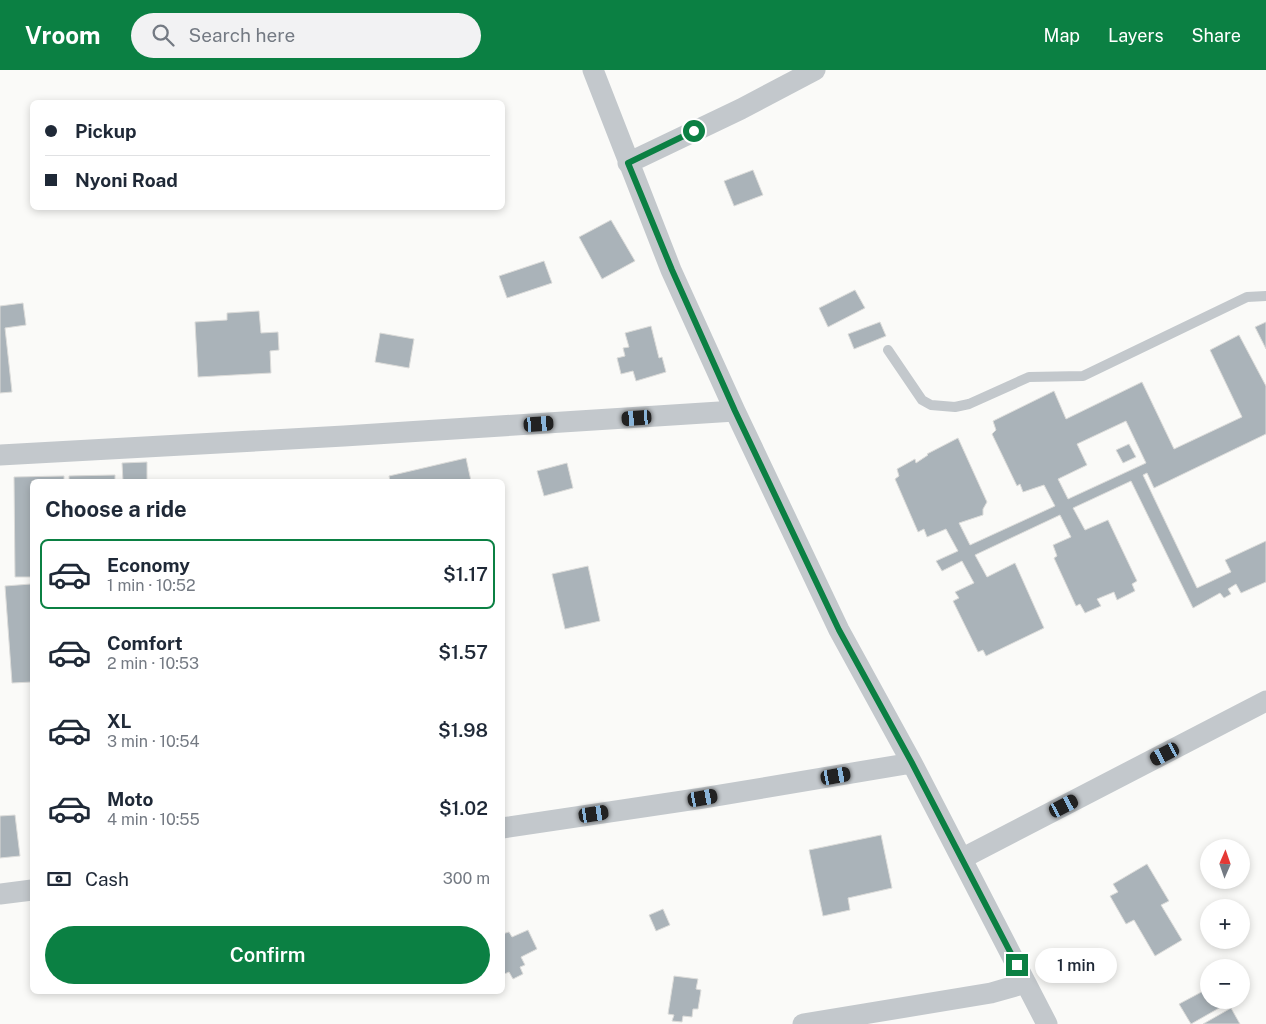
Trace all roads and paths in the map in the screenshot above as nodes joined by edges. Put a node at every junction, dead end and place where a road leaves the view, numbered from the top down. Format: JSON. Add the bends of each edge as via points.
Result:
{"nodes":[{"id":1,"x":593,"y":70,"type":"edge"},
{"id":2,"x":814,"y":70,"type":"edge"},
{"id":3,"x":628,"y":163,"type":"junction"},
{"id":4,"x":1266,"y":296,"type":"edge"},
{"id":5,"x":888,"y":350,"type":"dead end"},
{"id":6,"x":735,"y":411,"type":"junction"},
{"id":7,"x":0,"y":455,"type":"edge"},
{"id":8,"x":1266,"y":701,"type":"edge"},
{"id":9,"x":912,"y":763,"type":"junction"},
{"id":10,"x":505,"y":828,"type":"edge"},
{"id":11,"x":962,"y":858,"type":"junction"},
{"id":12,"x":30,"y":890,"type":"edge"},
{"id":13,"x":0,"y":894,"type":"edge"},
{"id":14,"x":1026,"y":982,"type":"junction"},
{"id":15,"x":803,"y":1024,"type":"edge"},
{"id":16,"x":1047,"y":1024,"type":"edge"}],
"edges":[{"from":1,"to":3,"type":"street"},
{"from":2,"to":3,"type":"street"},
{"from":3,"to":6,"type":"street"},
{"from":4,"to":5,"type":"lane","via":[[1248,297],[1083,376],[1029,377],[955,407],[931,405],[922,400]]},
{"from":6,"to":7,"type":"street"},
{"from":6,"to":9,"type":"street","via":[[839,630]]},
{"from":8,"to":11,"type":"street"},
{"from":9,"to":10,"type":"street"},
{"from":9,"to":11,"type":"street"},
{"from":11,"to":14,"type":"street"},
{"from":12,"to":13,"type":"street"},
{"from":14,"to":15,"type":"street","via":[[991,994]]},
{"from":14,"to":16,"type":"street"}]}
